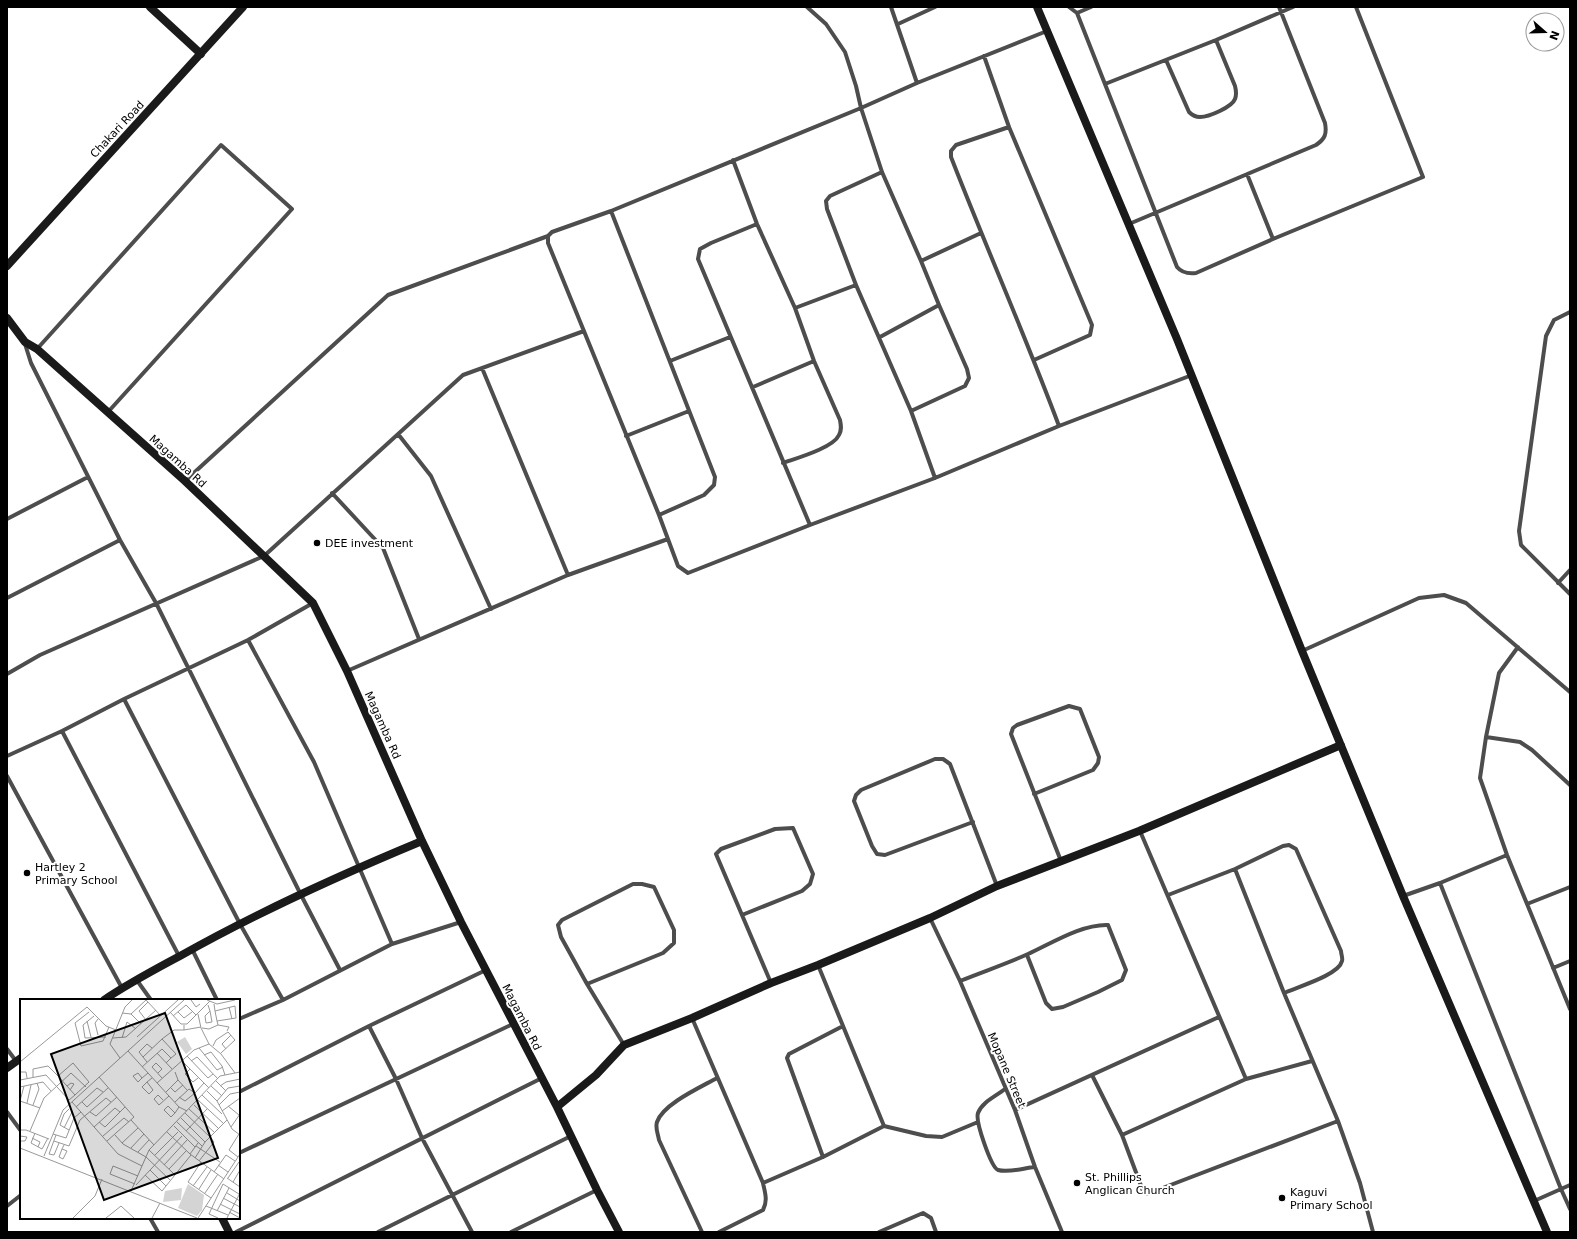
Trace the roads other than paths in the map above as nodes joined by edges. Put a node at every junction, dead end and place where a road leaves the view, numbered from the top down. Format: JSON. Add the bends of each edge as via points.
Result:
{"nodes":[{"id":1,"x":150,"y":7,"type":"edge"},
{"id":2,"x":243,"y":7,"type":"edge"},
{"id":3,"x":807,"y":7,"type":"edge"},
{"id":4,"x":891,"y":7,"type":"edge"},
{"id":5,"x":935,"y":7,"type":"edge"},
{"id":6,"x":1037,"y":7,"type":"edge"},
{"id":7,"x":1069,"y":7,"type":"edge"},
{"id":8,"x":1092,"y":7,"type":"edge"},
{"id":9,"x":1279,"y":7,"type":"edge"},
{"id":10,"x":1293,"y":7,"type":"edge"},
{"id":11,"x":1356,"y":7,"type":"edge"},
{"id":12,"x":1281,"y":12,"type":"junction"},
{"id":13,"x":1077,"y":13,"type":"junction"},
{"id":14,"x":898,"y":24,"type":"junction"},
{"id":15,"x":1048,"y":31,"type":"junction"},
{"id":16,"x":1216,"y":40,"type":"junction"},
{"id":17,"x":201,"y":54,"type":"junction"},
{"id":18,"x":984,"y":56,"type":"junction"},
{"id":19,"x":1166,"y":60,"type":"junction"},
{"id":20,"x":917,"y":83,"type":"junction"},
{"id":21,"x":1105,"y":84,"type":"junction"},
{"id":22,"x":860,"y":108,"type":"junction"},
{"id":23,"x":1009,"y":127,"type":"junction"},
{"id":24,"x":733,"y":160,"type":"junction"},
{"id":25,"x":882,"y":172,"type":"junction"},
{"id":26,"x":1247,"y":174,"type":"junction"},
{"id":27,"x":611,"y":211,"type":"junction"},
{"id":28,"x":1155,"y":212,"type":"junction"},
{"id":29,"x":757,"y":224,"type":"junction"},
{"id":30,"x":1129,"y":224,"type":"junction"},
{"id":31,"x":981,"y":233,"type":"junction"},
{"id":32,"x":548,"y":236,"type":"junction"},
{"id":33,"x":1273,"y":239,"type":"junction"},
{"id":34,"x":921,"y":261,"type":"junction"},
{"id":35,"x":7,"y":266,"type":"edge"},
{"id":36,"x":856,"y":285,"type":"junction"},
{"id":37,"x":938,"y":306,"type":"junction"},
{"id":38,"x":795,"y":308,"type":"junction"},
{"id":39,"x":1570,"y":312,"type":"edge"},
{"id":40,"x":7,"y":318,"type":"edge"},
{"id":41,"x":584,"y":331,"type":"junction"},
{"id":42,"x":730,"y":337,"type":"junction"},
{"id":43,"x":880,"y":337,"type":"junction"},
{"id":44,"x":25,"y":342,"type":"junction"},
{"id":45,"x":37,"y":349,"type":"junction"},
{"id":46,"x":1034,"y":360,"type":"junction"},
{"id":47,"x":670,"y":361,"type":"junction"},
{"id":48,"x":814,"y":361,"type":"junction"},
{"id":49,"x":482,"y":368,"type":"junction"},
{"id":50,"x":1192,"y":375,"type":"junction"},
{"id":51,"x":753,"y":388,"type":"junction"},
{"id":52,"x":689,"y":411,"type":"junction"},
{"id":53,"x":108,"y":412,"type":"junction"},
{"id":54,"x":911,"y":412,"type":"junction"},
{"id":55,"x":1059,"y":426,"type":"junction"},
{"id":56,"x":398,"y":434,"type":"junction"},
{"id":57,"x":626,"y":436,"type":"junction"},
{"id":58,"x":783,"y":463,"type":"junction"},
{"id":59,"x":88,"y":477,"type":"junction"},
{"id":60,"x":935,"y":478,"type":"junction"},
{"id":61,"x":185,"y":481,"type":"junction"},
{"id":62,"x":332,"y":493,"type":"junction"},
{"id":63,"x":659,"y":515,"type":"junction"},
{"id":64,"x":7,"y":519,"type":"edge"},
{"id":65,"x":810,"y":525,"type":"junction"},
{"id":66,"x":668,"y":539,"type":"junction"},
{"id":67,"x":120,"y":540,"type":"junction"},
{"id":68,"x":264,"y":556,"type":"junction"},
{"id":69,"x":1570,"y":570,"type":"edge"},
{"id":70,"x":568,"y":575,"type":"junction"},
{"id":71,"x":1558,"y":583,"type":"junction"},
{"id":72,"x":1570,"y":594,"type":"edge"},
{"id":73,"x":7,"y":598,"type":"edge"},
{"id":74,"x":156,"y":603,"type":"junction"},
{"id":75,"x":313,"y":603,"type":"junction"},
{"id":76,"x":491,"y":609,"type":"junction"},
{"id":77,"x":419,"y":639,"type":"junction"},
{"id":78,"x":248,"y":640,"type":"junction"},
{"id":79,"x":1518,"y":647,"type":"junction"},
{"id":80,"x":1302,"y":651,"type":"junction"},
{"id":81,"x":189,"y":668,"type":"junction"},
{"id":82,"x":347,"y":671,"type":"junction"},
{"id":83,"x":7,"y":674,"type":"edge"},
{"id":84,"x":1570,"y":692,"type":"edge"},
{"id":85,"x":124,"y":699,"type":"junction"},
{"id":86,"x":62,"y":731,"type":"junction"},
{"id":87,"x":1486,"y":737,"type":"junction"},
{"id":88,"x":1341,"y":745,"type":"junction"},
{"id":89,"x":7,"y":756,"type":"edge"},
{"id":90,"x":7,"y":776,"type":"edge"},
{"id":91,"x":1570,"y":785,"type":"edge"},
{"id":92,"x":1034,"y":794,"type":"junction"},
{"id":93,"x":973,"y":822,"type":"junction"},
{"id":94,"x":1139,"y":831,"type":"junction"},
{"id":95,"x":422,"y":841,"type":"junction"},
{"id":96,"x":1507,"y":855,"type":"junction"},
{"id":97,"x":1061,"y":861,"type":"junction"},
{"id":98,"x":359,"y":867,"type":"junction"},
{"id":99,"x":1235,"y":869,"type":"junction"},
{"id":100,"x":1440,"y":883,"type":"junction"},
{"id":101,"x":997,"y":886,"type":"junction"},
{"id":102,"x":1570,"y":887,"type":"edge"},
{"id":103,"x":301,"y":895,"type":"junction"},
{"id":104,"x":1168,"y":895,"type":"junction"},
{"id":105,"x":1403,"y":896,"type":"junction"},
{"id":106,"x":1527,"y":904,"type":"junction"},
{"id":107,"x":742,"y":915,"type":"junction"},
{"id":108,"x":930,"y":918,"type":"junction"},
{"id":109,"x":461,"y":922,"type":"junction"},
{"id":110,"x":240,"y":924,"type":"junction"},
{"id":111,"x":392,"y":944,"type":"junction"},
{"id":112,"x":192,"y":949,"type":"junction"},
{"id":113,"x":1027,"y":954,"type":"junction"},
{"id":114,"x":179,"y":956,"type":"junction"},
{"id":115,"x":1570,"y":961,"type":"edge"},
{"id":116,"x":818,"y":965,"type":"junction"},
{"id":117,"x":1553,"y":968,"type":"junction"},
{"id":118,"x":340,"y":970,"type":"junction"},
{"id":119,"x":486,"y":970,"type":"junction"},
{"id":120,"x":136,"y":979,"type":"junction"},
{"id":121,"x":960,"y":981,"type":"junction"},
{"id":122,"x":771,"y":983,"type":"junction"},
{"id":123,"x":587,"y":984,"type":"junction"},
{"id":124,"x":122,"y":988,"type":"junction"},
{"id":125,"x":1284,"y":993,"type":"junction"},
{"id":126,"x":106,"y":999,"type":"edge"},
{"id":127,"x":150,"y":999,"type":"edge"},
{"id":128,"x":217,"y":999,"type":"edge"},
{"id":129,"x":283,"y":1000,"type":"junction"},
{"id":130,"x":1570,"y":1009,"type":"edge"},
{"id":131,"x":1219,"y":1017,"type":"junction"},
{"id":132,"x":692,"y":1018,"type":"junction"},
{"id":133,"x":240,"y":1019,"type":"edge"},
{"id":134,"x":513,"y":1024,"type":"junction"},
{"id":135,"x":369,"y":1026,"type":"junction"},
{"id":136,"x":843,"y":1026,"type":"junction"},
{"id":137,"x":624,"y":1044,"type":"junction"},
{"id":138,"x":7,"y":1049,"type":"edge"},
{"id":139,"x":18,"y":1060,"type":"edge"},
{"id":140,"x":1312,"y":1061,"type":"junction"},
{"id":141,"x":7,"y":1068,"type":"edge"},
{"id":142,"x":1092,"y":1075,"type":"junction"},
{"id":143,"x":542,"y":1078,"type":"junction"},
{"id":144,"x":717,"y":1078,"type":"junction"},
{"id":145,"x":396,"y":1079,"type":"junction"},
{"id":146,"x":1246,"y":1079,"type":"junction"},
{"id":147,"x":1005,"y":1089,"type":"junction"},
{"id":148,"x":240,"y":1091,"type":"edge"},
{"id":149,"x":557,"y":1107,"type":"junction"},
{"id":150,"x":1015,"y":1110,"type":"junction"},
{"id":151,"x":7,"y":1112,"type":"edge"},
{"id":152,"x":1338,"y":1121,"type":"junction"},
{"id":153,"x":978,"y":1122,"type":"junction"},
{"id":154,"x":884,"y":1126,"type":"junction"},
{"id":155,"x":20,"y":1130,"type":"edge"},
{"id":156,"x":1122,"y":1135,"type":"junction"},
{"id":157,"x":571,"y":1136,"type":"junction"},
{"id":158,"x":422,"y":1138,"type":"junction"},
{"id":159,"x":240,"y":1152,"type":"edge"},
{"id":160,"x":823,"y":1157,"type":"junction"},
{"id":161,"x":1035,"y":1167,"type":"junction"},
{"id":162,"x":763,"y":1183,"type":"junction"},
{"id":163,"x":1570,"y":1185,"type":"edge"},
{"id":164,"x":1560,"y":1189,"type":"junction"},
{"id":165,"x":597,"y":1190,"type":"junction"},
{"id":166,"x":453,"y":1194,"type":"junction"},
{"id":167,"x":20,"y":1196,"type":"edge"},
{"id":168,"x":1534,"y":1201,"type":"junction"},
{"id":169,"x":7,"y":1206,"type":"edge"},
{"id":170,"x":1570,"y":1209,"type":"edge"},
{"id":171,"x":151,"y":1219,"type":"edge"},
{"id":172,"x":222,"y":1219,"type":"edge"},
{"id":173,"x":226,"y":1231,"type":"edge"},
{"id":174,"x":1062,"y":1231,"type":"edge"},
{"id":175,"x":158,"y":1232,"type":"edge"},
{"id":176,"x":236,"y":1232,"type":"edge"},
{"id":177,"x":378,"y":1232,"type":"edge"},
{"id":178,"x":472,"y":1232,"type":"edge"},
{"id":179,"x":511,"y":1232,"type":"edge"},
{"id":180,"x":619,"y":1232,"type":"edge"},
{"id":181,"x":702,"y":1232,"type":"edge"},
{"id":182,"x":719,"y":1232,"type":"edge"},
{"id":183,"x":879,"y":1232,"type":"edge"},
{"id":184,"x":936,"y":1232,"type":"edge"},
{"id":185,"x":1056,"y":1232,"type":"edge"},
{"id":186,"x":1373,"y":1232,"type":"edge"},
{"id":187,"x":1547,"y":1232,"type":"edge"}],
"edges":[{"from":1,"to":17,"type":"street"},
{"from":2,"to":17,"type":"street","name":"Chakari Road"},
{"from":3,"to":22,"type":"street","via":[[826,24],[844,52],[856,86]]},
{"from":4,"to":14,"type":"street"},
{"from":5,"to":14,"type":"street"},
{"from":6,"to":15,"type":"street"},
{"from":7,"to":13,"type":"street"},
{"from":8,"to":13,"type":"street"},
{"from":9,"to":12,"type":"street"},
{"from":10,"to":12,"type":"street"},
{"from":11,"to":33,"type":"street","via":[[1423,177]]},
{"from":12,"to":16,"type":"street"},
{"from":12,"to":26,"type":"street","via":[[1327,130],[1322,142]]},
{"from":13,"to":21,"type":"street"},
{"from":14,"to":20,"type":"street"},
{"from":15,"to":18,"type":"street"},
{"from":15,"to":30,"type":"street"},
{"from":16,"to":19,"type":"street"},
{"from":16,"to":19,"type":"street","via":[[1236,92],[1232,104],[1207,116],[1194,116],[1189,112]]},
{"from":17,"to":35,"type":"street","name":"Chakari Road"},
{"from":18,"to":20,"type":"street"},
{"from":18,"to":23,"type":"street"},
{"from":19,"to":21,"type":"street"},
{"from":20,"to":22,"type":"street"},
{"from":21,"to":28,"type":"street"},
{"from":22,"to":24,"type":"street"},
{"from":22,"to":25,"type":"street"},
{"from":23,"to":31,"type":"street","via":[[956,145],[951,151],[951,157]]},
{"from":23,"to":46,"type":"street","via":[[1092,325],[1090,335]]},
{"from":24,"to":27,"type":"street"},
{"from":24,"to":29,"type":"street"},
{"from":25,"to":34,"type":"street"},
{"from":25,"to":36,"type":"street","via":[[830,196],[826,201]]},
{"from":26,"to":28,"type":"street"},
{"from":26,"to":33,"type":"street"},
{"from":27,"to":32,"type":"street","via":[[552,232]]},
{"from":27,"to":47,"type":"street"},
{"from":28,"to":30,"type":"street"},
{"from":28,"to":33,"type":"street","via":[[1176,267],[1185,273],[1196,273]]},
{"from":29,"to":38,"type":"street"},
{"from":29,"to":42,"type":"street","via":[[700,249],[698,259]]},
{"from":30,"to":50,"type":"street"},
{"from":31,"to":34,"type":"street"},
{"from":31,"to":46,"type":"street"},
{"from":32,"to":41,"type":"street","via":[[548,243]]},
{"from":32,"to":61,"type":"street","via":[[388,295]]},
{"from":34,"to":37,"type":"street"},
{"from":36,"to":38,"type":"street"},
{"from":36,"to":43,"type":"street"},
{"from":37,"to":43,"type":"street"},
{"from":37,"to":54,"type":"street","via":[[969,378],[964,386]]},
{"from":38,"to":48,"type":"street"},
{"from":39,"to":71,"type":"street","via":[[1554,320],[1546,336],[1519,531],[1521,545]]},
{"from":40,"to":44,"type":"street","name":"Magamba Rd"},
{"from":41,"to":49,"type":"street"},
{"from":41,"to":57,"type":"street"},
{"from":42,"to":47,"type":"street"},
{"from":42,"to":51,"type":"street"},
{"from":43,"to":54,"type":"street"},
{"from":44,"to":45,"type":"street","name":"Magamba Rd"},
{"from":44,"to":59,"type":"street","via":[[31,363]]},
{"from":45,"to":53,"type":"street","name":"Magamba Rd"},
{"from":45,"to":53,"type":"street","via":[[221,145],[292,209]]},
{"from":46,"to":55,"type":"street"},
{"from":47,"to":52,"type":"street"},
{"from":48,"to":51,"type":"street"},
{"from":48,"to":58,"type":"street","via":[[840,420],[839,436],[833,443]]},
{"from":49,"to":56,"type":"street","via":[[462,375]]},
{"from":49,"to":70,"type":"street"},
{"from":50,"to":55,"type":"street"},
{"from":50,"to":80,"type":"street"},
{"from":51,"to":58,"type":"street"},
{"from":52,"to":57,"type":"street"},
{"from":52,"to":63,"type":"street","via":[[715,477],[714,486],[704,495]]},
{"from":53,"to":61,"type":"street","name":"Magamba Rd"},
{"from":54,"to":60,"type":"street"},
{"from":55,"to":60,"type":"street"},
{"from":56,"to":62,"type":"street"},
{"from":56,"to":76,"type":"street","via":[[431,476]]},
{"from":57,"to":63,"type":"street"},
{"from":58,"to":65,"type":"street"},
{"from":59,"to":64,"type":"street"},
{"from":59,"to":67,"type":"street"},
{"from":60,"to":65,"type":"street"},
{"from":61,"to":68,"type":"street","name":"Magamba Rd"},
{"from":62,"to":68,"type":"street"},
{"from":62,"to":77,"type":"street","via":[[383,548]]},
{"from":63,"to":66,"type":"street"},
{"from":65,"to":66,"type":"street","via":[[688,573],[678,566]]},
{"from":66,"to":70,"type":"street"},
{"from":67,"to":73,"type":"street"},
{"from":67,"to":74,"type":"street"},
{"from":68,"to":74,"type":"street"},
{"from":68,"to":75,"type":"street","name":"Magamba Rd"},
{"from":69,"to":71,"type":"street"},
{"from":70,"to":76,"type":"street"},
{"from":71,"to":72,"type":"street"},
{"from":74,"to":81,"type":"street"},
{"from":74,"to":83,"type":"street","via":[[40,655]]},
{"from":75,"to":78,"type":"street"},
{"from":75,"to":82,"type":"street","name":"Magamba Rd"},
{"from":76,"to":77,"type":"street"},
{"from":77,"to":82,"type":"street"},
{"from":78,"to":81,"type":"street"},
{"from":78,"to":98,"type":"street","via":[[314,762]]},
{"from":79,"to":80,"type":"street","via":[[1466,603],[1444,595],[1419,598]]},
{"from":79,"to":84,"type":"street"},
{"from":79,"to":87,"type":"street","via":[[1499,673]]},
{"from":80,"to":88,"type":"street"},
{"from":81,"to":85,"type":"street"},
{"from":81,"to":103,"type":"street"},
{"from":82,"to":95,"type":"street","name":"Magamba Rd"},
{"from":85,"to":86,"type":"street"},
{"from":85,"to":110,"type":"street"},
{"from":86,"to":89,"type":"street"},
{"from":86,"to":114,"type":"street"},
{"from":87,"to":91,"type":"street","via":[[1520,742]]},
{"from":87,"to":96,"type":"street","via":[[1480,778]]},
{"from":88,"to":94,"type":"street"},
{"from":88,"to":105,"type":"street"},
{"from":90,"to":124,"type":"street"},
{"from":92,"to":92,"type":"street","via":[[1011,734],[1013,728],[1069,706],[1080,709],[1099,758],[1098,763],[1093,770]]},
{"from":92,"to":97,"type":"street"},
{"from":93,"to":93,"type":"street","via":[[950,764],[943,760],[935,759],[861,790],[854,801],[877,854],[885,855]]},
{"from":93,"to":101,"type":"street"},
{"from":94,"to":97,"type":"street"},
{"from":94,"to":104,"type":"street"},
{"from":95,"to":98,"type":"street"},
{"from":95,"to":109,"type":"street","name":"Magamba Rd"},
{"from":96,"to":100,"type":"street"},
{"from":96,"to":106,"type":"street"},
{"from":97,"to":101,"type":"street"},
{"from":98,"to":103,"type":"street"},
{"from":98,"to":111,"type":"street"},
{"from":99,"to":104,"type":"street"},
{"from":99,"to":125,"type":"street"},
{"from":99,"to":125,"type":"street","via":[[1283,846],[1289,845],[1296,849],[1341,951],[1340,966],[1332,973]]},
{"from":100,"to":105,"type":"street"},
{"from":100,"to":164,"type":"street"},
{"from":101,"to":108,"type":"street"},
{"from":102,"to":106,"type":"street"},
{"from":103,"to":110,"type":"street"},
{"from":103,"to":118,"type":"street"},
{"from":104,"to":131,"type":"street"},
{"from":105,"to":168,"type":"street"},
{"from":106,"to":117,"type":"street"},
{"from":107,"to":107,"type":"street","via":[[716,854],[720,849],[775,829],[794,828],[813,874],[810,884],[802,892]]},
{"from":107,"to":122,"type":"street"},
{"from":108,"to":116,"type":"street"},
{"from":108,"to":121,"type":"street","name":"Mopane Street"},
{"from":109,"to":111,"type":"street"},
{"from":109,"to":119,"type":"street","name":"Magamba Rd"},
{"from":110,"to":112,"type":"street"},
{"from":110,"to":129,"type":"street"},
{"from":111,"to":118,"type":"street"},
{"from":112,"to":114,"type":"street"},
{"from":112,"to":128,"type":"street"},
{"from":113,"to":113,"type":"street","via":[[1085,928],[1098,924],[1108,925],[1126,970],[1122,980],[1063,1007],[1052,1009],[1046,1003]]},
{"from":113,"to":121,"type":"street"},
{"from":114,"to":120,"type":"street"},
{"from":115,"to":117,"type":"street"},
{"from":116,"to":122,"type":"street"},
{"from":116,"to":136,"type":"street"},
{"from":117,"to":130,"type":"street"},
{"from":118,"to":129,"type":"street"},
{"from":119,"to":134,"type":"street","name":"Magamba Rd"},
{"from":119,"to":135,"type":"street"},
{"from":120,"to":124,"type":"street"},
{"from":120,"to":127,"type":"street"},
{"from":121,"to":147,"type":"street","name":"Mopane Street"},
{"from":122,"to":132,"type":"street"},
{"from":123,"to":123,"type":"street","via":[[561,937],[558,925],[562,920],[633,884],[654,887],[674,930],[674,944],[662,953]]},
{"from":123,"to":137,"type":"street"},
{"from":124,"to":126,"type":"street"},
{"from":125,"to":140,"type":"street"},
{"from":129,"to":133,"type":"street"},
{"from":131,"to":142,"type":"street"},
{"from":131,"to":146,"type":"street"},
{"from":132,"to":137,"type":"street"},
{"from":132,"to":144,"type":"street"},
{"from":134,"to":143,"type":"street","name":"Magamba Rd"},
{"from":134,"to":145,"type":"street"},
{"from":135,"to":145,"type":"street"},
{"from":135,"to":148,"type":"street"},
{"from":136,"to":154,"type":"street"},
{"from":136,"to":160,"type":"street","via":[[789,1054],[787,1058]]},
{"from":137,"to":149,"type":"street","via":[[596,1075]]},
{"from":138,"to":139,"type":"street"},
{"from":139,"to":141,"type":"street"},
{"from":140,"to":146,"type":"street"},
{"from":140,"to":152,"type":"street"},
{"from":142,"to":150,"type":"street"},
{"from":142,"to":156,"type":"street"},
{"from":143,"to":149,"type":"street","name":"Magamba Rd"},
{"from":143,"to":158,"type":"street"},
{"from":144,"to":162,"type":"street"},
{"from":144,"to":181,"type":"street","via":[[673,1104],[662,1112],[656,1122],[659,1140]]},
{"from":145,"to":158,"type":"street"},
{"from":145,"to":159,"type":"street"},
{"from":146,"to":156,"type":"street"},
{"from":147,"to":150,"type":"street","name":"Mopane Street"},
{"from":147,"to":153,"type":"street","via":[[983,1105],[977,1114]]},
{"from":149,"to":157,"type":"street","name":"Magamba Rd"},
{"from":150,"to":161,"type":"street","name":"Mopane Street"},
{"from":151,"to":155,"type":"street"},
{"from":152,"to":156,"type":"street","via":[[1148,1194],[1143,1191]]},
{"from":152,"to":186,"type":"street","via":[[1360,1183]]},
{"from":153,"to":154,"type":"street","via":[[942,1138]]},
{"from":153,"to":161,"type":"street","via":[[996,1169],[1003,1171]]},
{"from":154,"to":160,"type":"street"},
{"from":157,"to":165,"type":"street","name":"Magamba Rd"},
{"from":157,"to":166,"type":"street"},
{"from":158,"to":166,"type":"street"},
{"from":158,"to":176,"type":"street"},
{"from":160,"to":162,"type":"street"},
{"from":161,"to":174,"type":"street","name":"Mopane Street"},
{"from":162,"to":182,"type":"street","via":[[766,1203],[763,1210]]},
{"from":163,"to":164,"type":"street"},
{"from":164,"to":168,"type":"street"},
{"from":164,"to":170,"type":"street"},
{"from":165,"to":179,"type":"street"},
{"from":165,"to":180,"type":"street","name":"Magamba Rd"},
{"from":166,"to":177,"type":"street"},
{"from":166,"to":178,"type":"street"},
{"from":167,"to":169,"type":"street"},
{"from":168,"to":187,"type":"street"},
{"from":171,"to":175,"type":"street"},
{"from":172,"to":173,"type":"street"},
{"from":174,"to":185,"type":"street"},
{"from":183,"to":184,"type":"street","via":[[923,1214],[931,1218]]}]}
